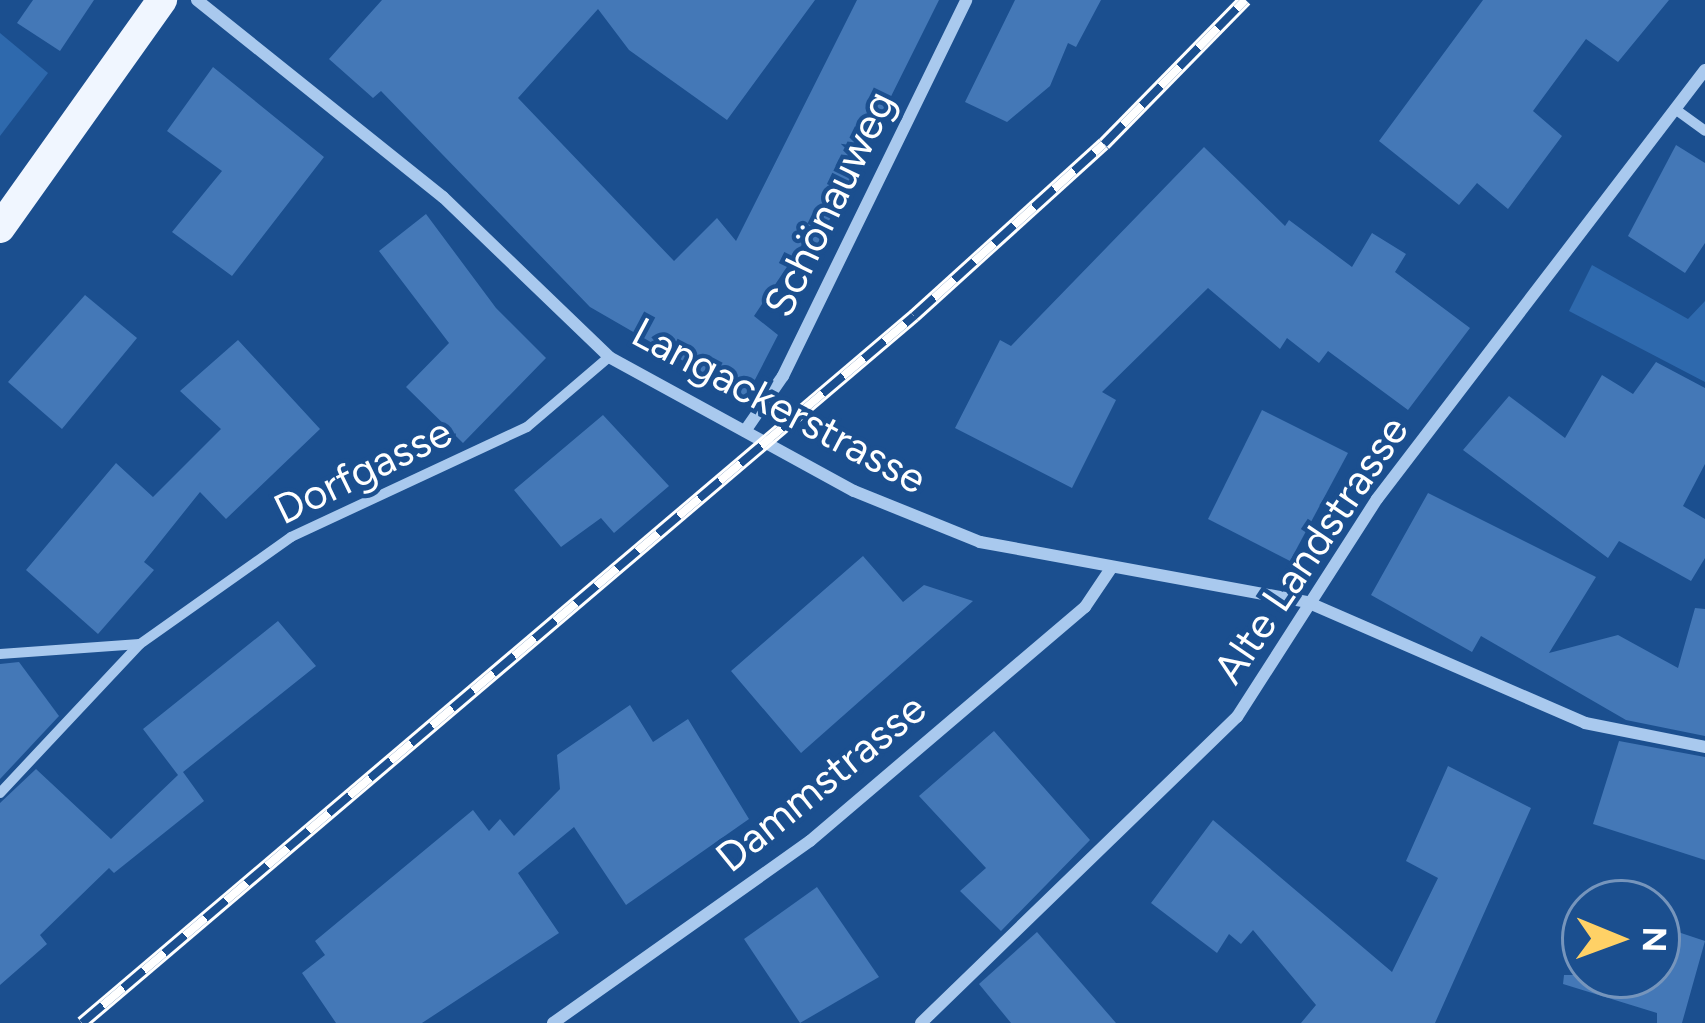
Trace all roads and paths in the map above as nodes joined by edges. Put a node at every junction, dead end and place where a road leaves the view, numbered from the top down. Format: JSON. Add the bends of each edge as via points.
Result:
{"nodes":[{"id":1,"x":162,"y":0,"type":"edge"},
{"id":2,"x":196,"y":0,"type":"edge"},
{"id":3,"x":966,"y":0,"type":"edge"},
{"id":4,"x":1705,"y":70,"type":"edge"},
{"id":5,"x":1676,"y":109,"type":"junction"},
{"id":6,"x":1705,"y":131,"type":"edge"},
{"id":7,"x":0,"y":228,"type":"edge"},
{"id":8,"x":609,"y":357,"type":"junction"},
{"id":9,"x":746,"y":431,"type":"junction"},
{"id":10,"x":1110,"y":571,"type":"junction"},
{"id":11,"x":1307,"y":602,"type":"junction"},
{"id":12,"x":140,"y":644,"type":"junction"},
{"id":13,"x":0,"y":654,"type":"edge"},
{"id":14,"x":1705,"y":747,"type":"edge"},
{"id":15,"x":0,"y":794,"type":"edge"},
{"id":16,"x":554,"y":1023,"type":"edge"},
{"id":17,"x":921,"y":1023,"type":"edge"}],
"edges":[{"from":1,"to":7,"type":"main road"},
{"from":2,"to":8,"type":"street","name":"Langackerstrasse","via":[[443,196]]},
{"from":3,"to":9,"type":"street","name":"Schönauweg","via":[[783,376]]},
{"from":4,"to":5,"type":"street","name":"Alte Landstrasse"},
{"from":5,"to":6,"type":"street"},
{"from":5,"to":11,"type":"street","name":"Alte Landstrasse"},
{"from":8,"to":9,"type":"street","name":"Langackerstrasse"},
{"from":8,"to":12,"type":"street","name":"Dorfgasse","via":[[527,427],[290,536]]},
{"from":9,"to":10,"type":"street","name":"Langackerstrasse","via":[[854,491],[980,542]]},
{"from":10,"to":11,"type":"street","name":"Langackerstrasse"},
{"from":10,"to":16,"type":"street","name":"Dammstrasse","via":[[1084,607],[810,841]]},
{"from":11,"to":14,"type":"street","name":"Langackerstrasse","via":[[1585,723]]},
{"from":11,"to":17,"type":"street","name":"Alte Landstrasse","via":[[1202,759]]},
{"from":12,"to":13,"type":"street"},
{"from":12,"to":15,"type":"street","name":"Dorfgasse"}]}
